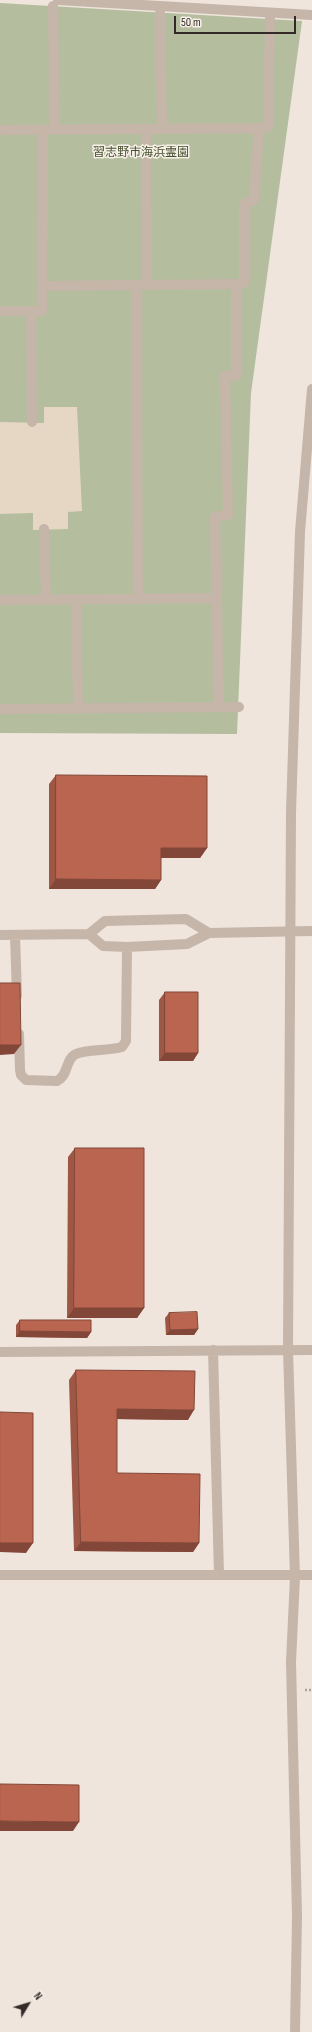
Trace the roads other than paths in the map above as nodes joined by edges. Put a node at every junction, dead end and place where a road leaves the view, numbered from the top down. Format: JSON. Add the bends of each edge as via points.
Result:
{"nodes":[{"id":1,"x":56,"y":3,"type":"edge"},
{"id":2,"x":160,"y":13,"type":"dead end"},
{"id":3,"x":312,"y":15,"type":"edge"},
{"id":4,"x":270,"y":19,"type":"dead end"},
{"id":5,"x":259,"y":128,"type":"junction"},
{"id":6,"x":146,"y":129,"type":"junction"},
{"id":7,"x":162,"y":129,"type":"junction"},
{"id":8,"x":0,"y":130,"type":"edge"},
{"id":9,"x":42,"y":130,"type":"junction"},
{"id":10,"x":55,"y":130,"type":"junction"},
{"id":11,"x":236,"y":284,"type":"junction"},
{"id":12,"x":147,"y":285,"type":"junction"},
{"id":13,"x":42,"y":286,"type":"junction"},
{"id":14,"x":136,"y":286,"type":"junction"},
{"id":15,"x":0,"y":311,"type":"edge"},
{"id":16,"x":31,"y":311,"type":"junction"},
{"id":17,"x":312,"y":389,"type":"edge"},
{"id":18,"x":32,"y":422,"type":"dead end"},
{"id":19,"x":44,"y":529,"type":"dead end"},
{"id":20,"x":217,"y":598,"type":"junction"},
{"id":21,"x":138,"y":599,"type":"junction"},
{"id":22,"x":0,"y":600,"type":"edge"},
{"id":23,"x":46,"y":600,"type":"junction"},
{"id":24,"x":76,"y":600,"type":"junction"},
{"id":25,"x":219,"y":707,"type":"junction"},
{"id":26,"x":238,"y":707,"type":"dead end"},
{"id":27,"x":78,"y":708,"type":"junction"},
{"id":28,"x":0,"y":709,"type":"edge"},
{"id":29,"x":312,"y":931,"type":"edge"},
{"id":30,"x":292,"y":932,"type":"junction"},
{"id":31,"x":210,"y":933,"type":"junction"},
{"id":32,"x":89,"y":934,"type":"junction"},
{"id":33,"x":0,"y":935,"type":"edge"},
{"id":34,"x":15,"y":935,"type":"junction"},
{"id":35,"x":128,"y":947,"type":"junction"},
{"id":36,"x":18,"y":1007,"type":"edge"},
{"id":37,"x":18,"y":1022,"type":"edge"},
{"id":38,"x":214,"y":1350,"type":"junction"},
{"id":39,"x":288,"y":1350,"type":"junction"},
{"id":40,"x":312,"y":1350,"type":"edge"},
{"id":41,"x":0,"y":1352,"type":"edge"},
{"id":42,"x":0,"y":1575,"type":"edge"},
{"id":43,"x":219,"y":1575,"type":"junction"},
{"id":44,"x":312,"y":1575,"type":"edge"},
{"id":45,"x":295,"y":1577,"type":"junction"},
{"id":46,"x":295,"y":2032,"type":"edge"}],
"edges":[{"from":1,"to":3,"type":"street"},
{"from":1,"to":10,"type":"street"},
{"from":2,"to":7,"type":"street"},
{"from":4,"to":5,"type":"street","via":[[268,126]]},
{"from":5,"to":7,"type":"street"},
{"from":5,"to":11,"type":"street","via":[[254,200],[244,204],[244,283]]},
{"from":6,"to":7,"type":"street"},
{"from":6,"to":10,"type":"street"},
{"from":6,"to":12,"type":"street"},
{"from":8,"to":9,"type":"street"},
{"from":9,"to":10,"type":"street"},
{"from":9,"to":13,"type":"street"},
{"from":11,"to":12,"type":"street"},
{"from":11,"to":20,"type":"street","via":[[236,375],[225,376],[228,515],[215,517]]},
{"from":12,"to":14,"type":"street"},
{"from":13,"to":14,"type":"street"},
{"from":13,"to":16,"type":"street","via":[[42,311]]},
{"from":14,"to":21,"type":"street"},
{"from":15,"to":16,"type":"street"},
{"from":16,"to":18,"type":"street"},
{"from":17,"to":30,"type":"street","via":[[300,539],[291,813]]},
{"from":19,"to":23,"type":"street"},
{"from":20,"to":21,"type":"street"},
{"from":20,"to":25,"type":"street"},
{"from":21,"to":24,"type":"street"},
{"from":22,"to":23,"type":"street"},
{"from":23,"to":24,"type":"street"},
{"from":24,"to":27,"type":"street"},
{"from":25,"to":26,"type":"street"},
{"from":25,"to":27,"type":"street"},
{"from":27,"to":28,"type":"street"},
{"from":29,"to":30,"type":"street"},
{"from":30,"to":31,"type":"street"},
{"from":30,"to":39,"type":"street"},
{"from":31,"to":32,"type":"street","via":[[186,919],[105,922]]},
{"from":31,"to":35,"type":"street","via":[[188,944]]},
{"from":32,"to":34,"type":"street"},
{"from":32,"to":35,"type":"street","via":[[103,946]]},
{"from":33,"to":34,"type":"street"},
{"from":34,"to":36,"type":"street"},
{"from":35,"to":37,"type":"street","via":[[126,1041],[122,1047],[75,1054],[69,1060],[65,1076],[57,1081],[26,1080],[20,1070]]},
{"from":38,"to":39,"type":"street"},
{"from":38,"to":41,"type":"street"},
{"from":38,"to":43,"type":"street"},
{"from":39,"to":40,"type":"street"},
{"from":39,"to":45,"type":"street"},
{"from":42,"to":43,"type":"street"},
{"from":43,"to":45,"type":"street"},
{"from":44,"to":45,"type":"street"},
{"from":45,"to":46,"type":"street","via":[[291,1662],[297,1916]]}]}
